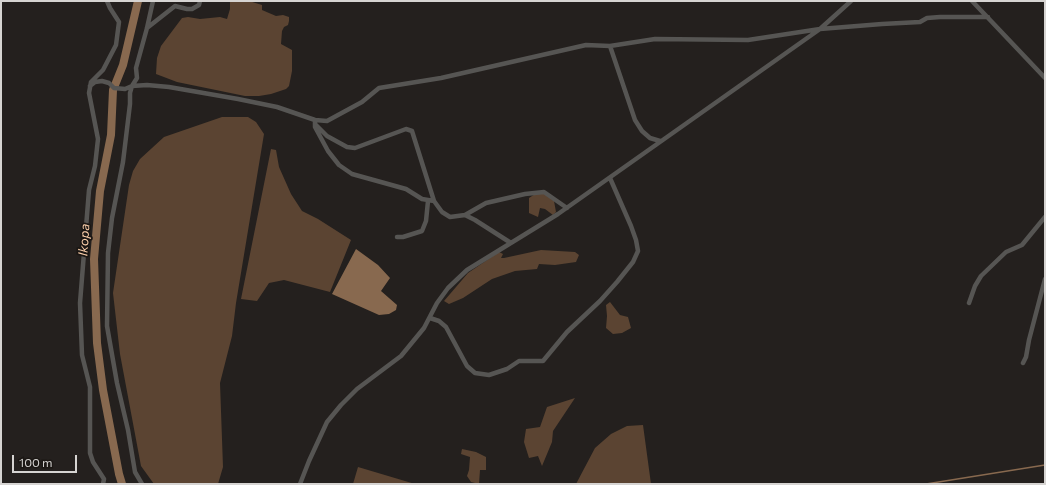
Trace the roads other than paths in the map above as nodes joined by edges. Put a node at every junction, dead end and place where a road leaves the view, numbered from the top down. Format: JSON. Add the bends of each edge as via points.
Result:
{"nodes":[{"id":1,"x":108,"y":1,"type":"edge"},
{"id":2,"x":153,"y":1,"type":"edge"},
{"id":3,"x":200,"y":1,"type":"edge"},
{"id":4,"x":851,"y":1,"type":"edge"},
{"id":5,"x":972,"y":1,"type":"edge"},
{"id":6,"x":988,"y":17,"type":"junction"},
{"id":7,"x":148,"y":28,"type":"junction"},
{"id":8,"x":820,"y":29,"type":"junction"},
{"id":9,"x":610,"y":46,"type":"junction"},
{"id":10,"x":100,"y":73,"type":"junction"},
{"id":11,"x":1045,"y":78,"type":"edge"},
{"id":12,"x":102,"y":81,"type":"junction"},
{"id":13,"x":90,"y":86,"type":"junction"},
{"id":14,"x":132,"y":86,"type":"junction"},
{"id":15,"x":315,"y":122,"type":"junction"},
{"id":16,"x":660,"y":141,"type":"junction"},
{"id":17,"x":610,"y":178,"type":"junction"},
{"id":18,"x":428,"y":201,"type":"junction"},
{"id":19,"x":434,"y":201,"type":"junction"},
{"id":20,"x":567,"y":208,"type":"junction"},
{"id":21,"x":465,"y":215,"type":"junction"},
{"id":22,"x":1045,"y":218,"type":"edge"},
{"id":23,"x":397,"y":237,"type":"dead end"},
{"id":24,"x":511,"y":243,"type":"junction"},
{"id":25,"x":1045,"y":279,"type":"edge"},
{"id":26,"x":968,"y":303,"type":"dead end"},
{"id":27,"x":430,"y":318,"type":"junction"},
{"id":28,"x":1023,"y":363,"type":"dead end"},
{"id":29,"x":104,"y":484,"type":"edge"},
{"id":30,"x":142,"y":484,"type":"edge"},
{"id":31,"x":300,"y":484,"type":"edge"}],
"edges":[{"from":1,"to":10,"type":"street","via":[[119,22],[116,45]]},
{"from":2,"to":7,"type":"street"},
{"from":3,"to":7,"type":"street","via":[[199,5],[192,9],[175,6]]},
{"from":4,"to":8,"type":"street"},
{"from":5,"to":6,"type":"street"},
{"from":6,"to":8,"type":"street","via":[[940,17],[927,18],[920,22]]},
{"from":6,"to":11,"type":"street"},
{"from":7,"to":14,"type":"street","via":[[136,68],[137,78]]},
{"from":8,"to":9,"type":"street","via":[[748,40],[656,39]]},
{"from":8,"to":16,"type":"street"},
{"from":9,"to":15,"type":"street","via":[[586,45],[441,78],[379,88],[362,102],[327,121]]},
{"from":9,"to":16,"type":"street","via":[[635,120],[650,138]]},
{"from":10,"to":12,"type":"street"},
{"from":10,"to":13,"type":"street"},
{"from":12,"to":13,"type":"street"},
{"from":12,"to":14,"type":"street","via":[[114,88],[126,89]]},
{"from":13,"to":29,"type":"street","via":[[98,139],[89,190],[80,303],[82,355],[90,387],[90,452],[104,479]]},
{"from":14,"to":15,"type":"street","via":[[169,87],[238,99],[277,107]]},
{"from":14,"to":30,"type":"street","via":[[108,253],[107,326],[135,472]]},
{"from":15,"to":18,"type":"street","via":[[318,136],[339,165],[352,174],[406,189]]},
{"from":15,"to":19,"type":"street","via":[[327,136],[347,147],[355,148],[406,129],[412,131]]},
{"from":16,"to":17,"type":"street"},
{"from":17,"to":20,"type":"street"},
{"from":17,"to":27,"type":"street","via":[[631,226],[638,251],[621,277],[567,332],[543,361],[519,361],[507,369],[489,375],[475,373],[467,366],[446,327]]},
{"from":18,"to":19,"type":"street"},
{"from":18,"to":23,"type":"street","via":[[422,231]]},
{"from":19,"to":21,"type":"street","via":[[442,212],[450,217]]},
{"from":20,"to":21,"type":"street","via":[[544,192],[486,203]]},
{"from":20,"to":24,"type":"street"},
{"from":21,"to":24,"type":"street"},
{"from":22,"to":26,"type":"street","via":[[1022,245],[1006,252],[981,276]]},
{"from":24,"to":27,"type":"street","via":[[467,270],[437,303]]},
{"from":25,"to":28,"type":"street"},
{"from":27,"to":31,"type":"street","via":[[400,356],[358,389],[327,422]]}]}
